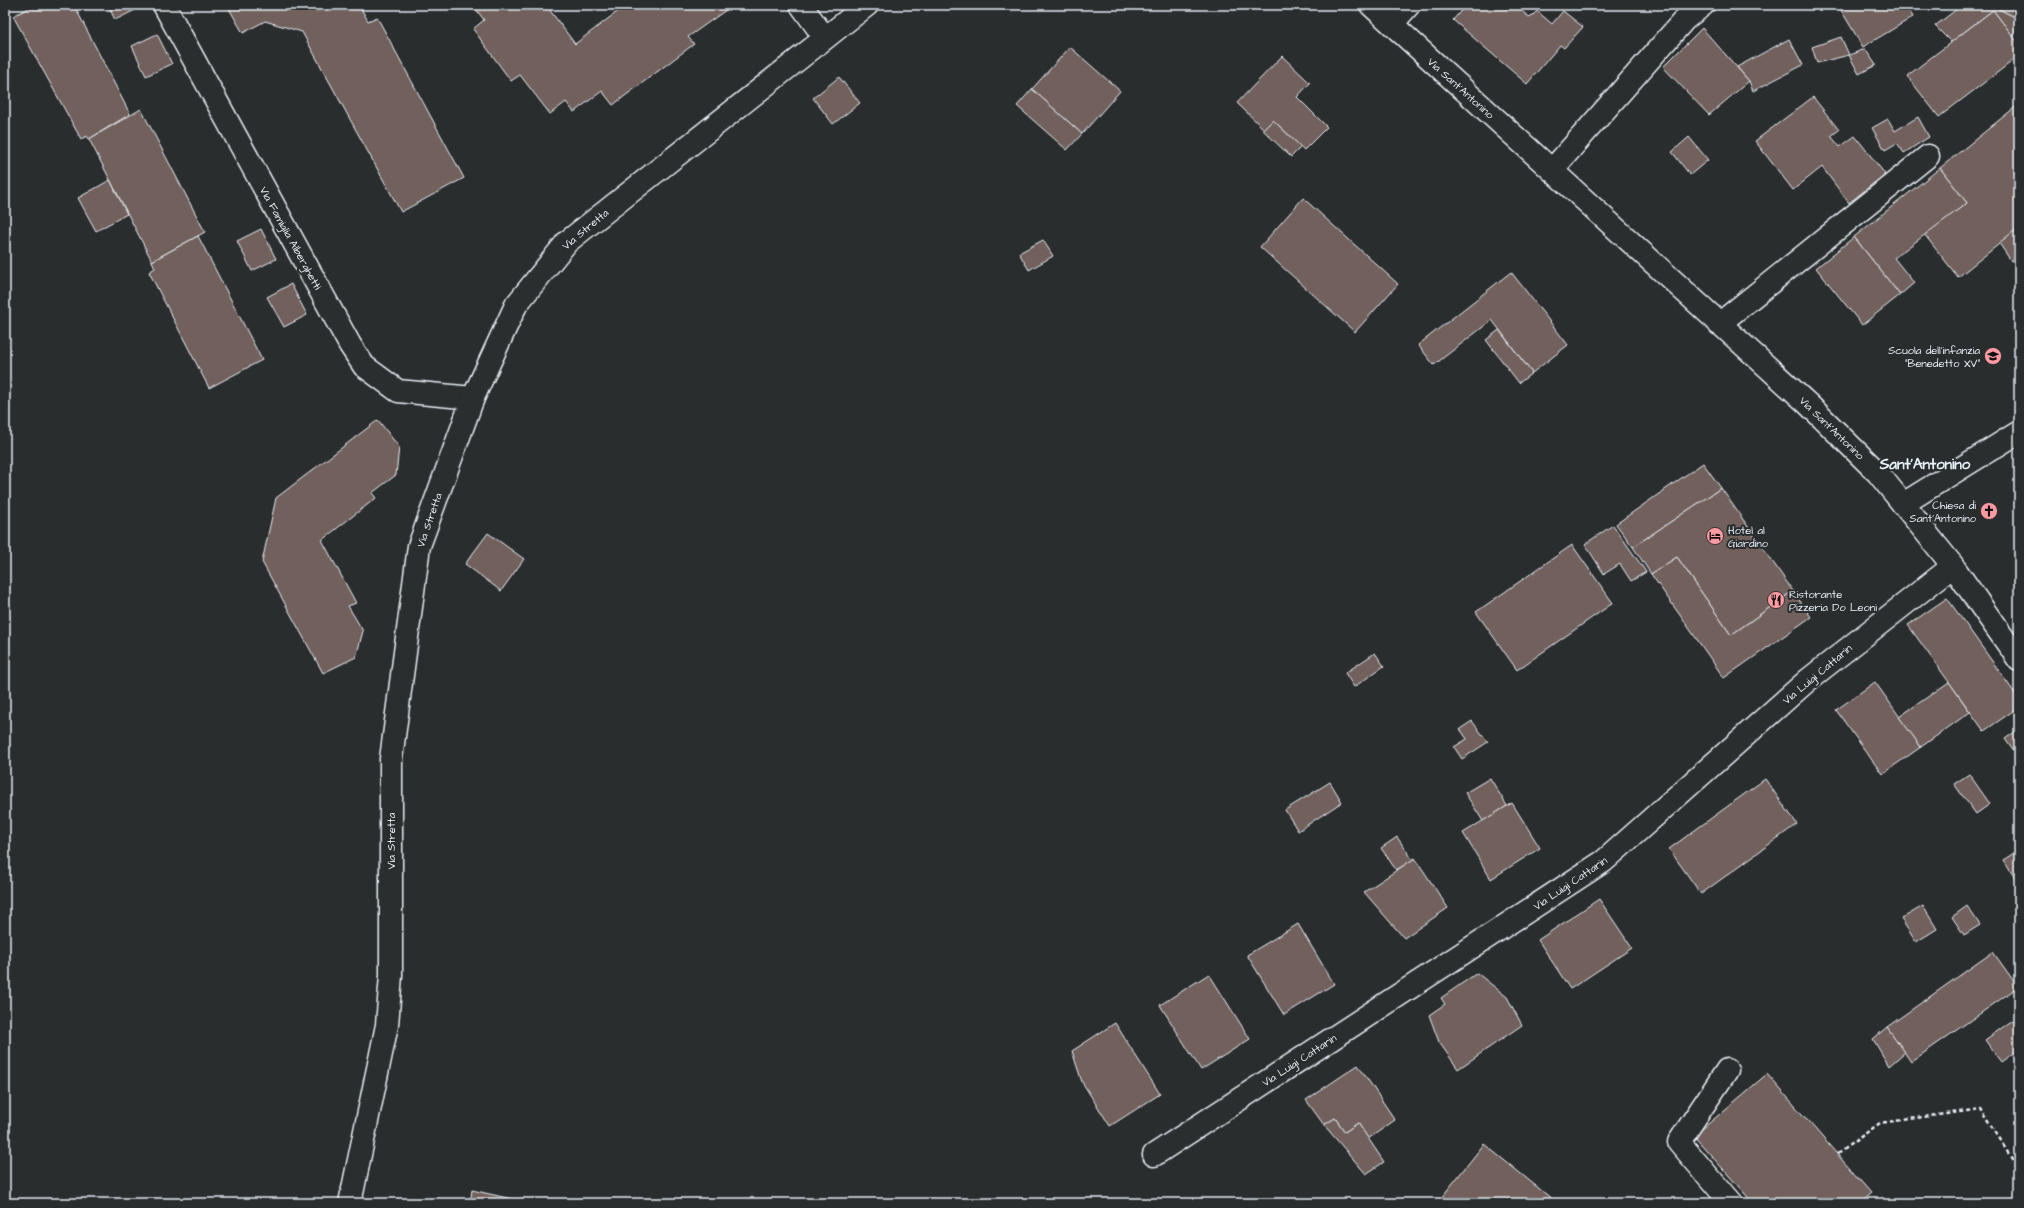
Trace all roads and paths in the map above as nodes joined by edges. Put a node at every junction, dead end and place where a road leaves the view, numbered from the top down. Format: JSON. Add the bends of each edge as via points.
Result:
{"nodes":[{"id":1,"x":164,"y":5,"type":"edge"},
{"id":2,"x":801,"y":5,"type":"edge"},
{"id":3,"x":868,"y":5,"type":"edge"},
{"id":4,"x":1370,"y":5,"type":"edge"},
{"id":5,"x":1409,"y":5,"type":"edge"},
{"id":6,"x":1702,"y":5,"type":"edge"},
{"id":7,"x":1392,"y":24,"type":"junction"},
{"id":8,"x":825,"y":38,"type":"junction"},
{"id":9,"x":1928,"y":156,"type":"dead end"},
{"id":10,"x":1552,"y":170,"type":"junction"},
{"id":11,"x":1719,"y":324,"type":"junction"},
{"id":12,"x":473,"y":398,"type":"junction"},
{"id":13,"x":2019,"y":432,"type":"edge"},
{"id":14,"x":1903,"y":504,"type":"junction"},
{"id":15,"x":1953,"y":566,"type":"junction"},
{"id":16,"x":2019,"y":660,"type":"edge"},
{"id":17,"x":1727,"y":1070,"type":"dead end"},
{"id":18,"x":1837,"y":1154,"type":"dead end"},
{"id":19,"x":1154,"y":1155,"type":"dead end"},
{"id":20,"x":2019,"y":1169,"type":"edge"},
{"id":21,"x":350,"y":1203,"type":"edge"},
{"id":22,"x":1731,"y":1203,"type":"edge"}],
"edges":[{"from":1,"to":12,"type":"street","name":"Via Famiglia Alberghetti","via":[[350,345],[364,366],[398,391]]},
{"from":2,"to":8,"type":"street"},
{"from":3,"to":8,"type":"street","name":"Via Stretta"},
{"from":4,"to":7,"type":"street","name":"Via Sant'Antonino"},
{"from":5,"to":7,"type":"street"},
{"from":6,"to":10,"type":"street","via":[[1685,19]]},
{"from":7,"to":10,"type":"street","name":"Via Sant'Antonino"},
{"from":8,"to":12,"type":"street","name":"Via Stretta","via":[[567,242],[516,305]]},
{"from":9,"to":11,"type":"street"},
{"from":10,"to":11,"type":"street","name":"Via Sant'Antonino"},
{"from":11,"to":14,"type":"street","name":"Via Sant'Antonino","via":[[1824,420],[1878,473]]},
{"from":12,"to":21,"type":"street","name":"Via Stretta","via":[[419,546],[391,759],[391,975],[387,1025]]},
{"from":13,"to":14,"type":"street"},
{"from":14,"to":15,"type":"street","name":"Via Sant'Antonino"},
{"from":15,"to":16,"type":"street","name":"Via Sant'Antonino"},
{"from":15,"to":19,"type":"street","name":"Via Luigi Cattarin","via":[[1808,680],[1604,861]]},
{"from":17,"to":22,"type":"street","via":[[1679,1142]]},
{"from":18,"to":20,"type":"path","via":[[1880,1123],[1981,1109]]}]}
